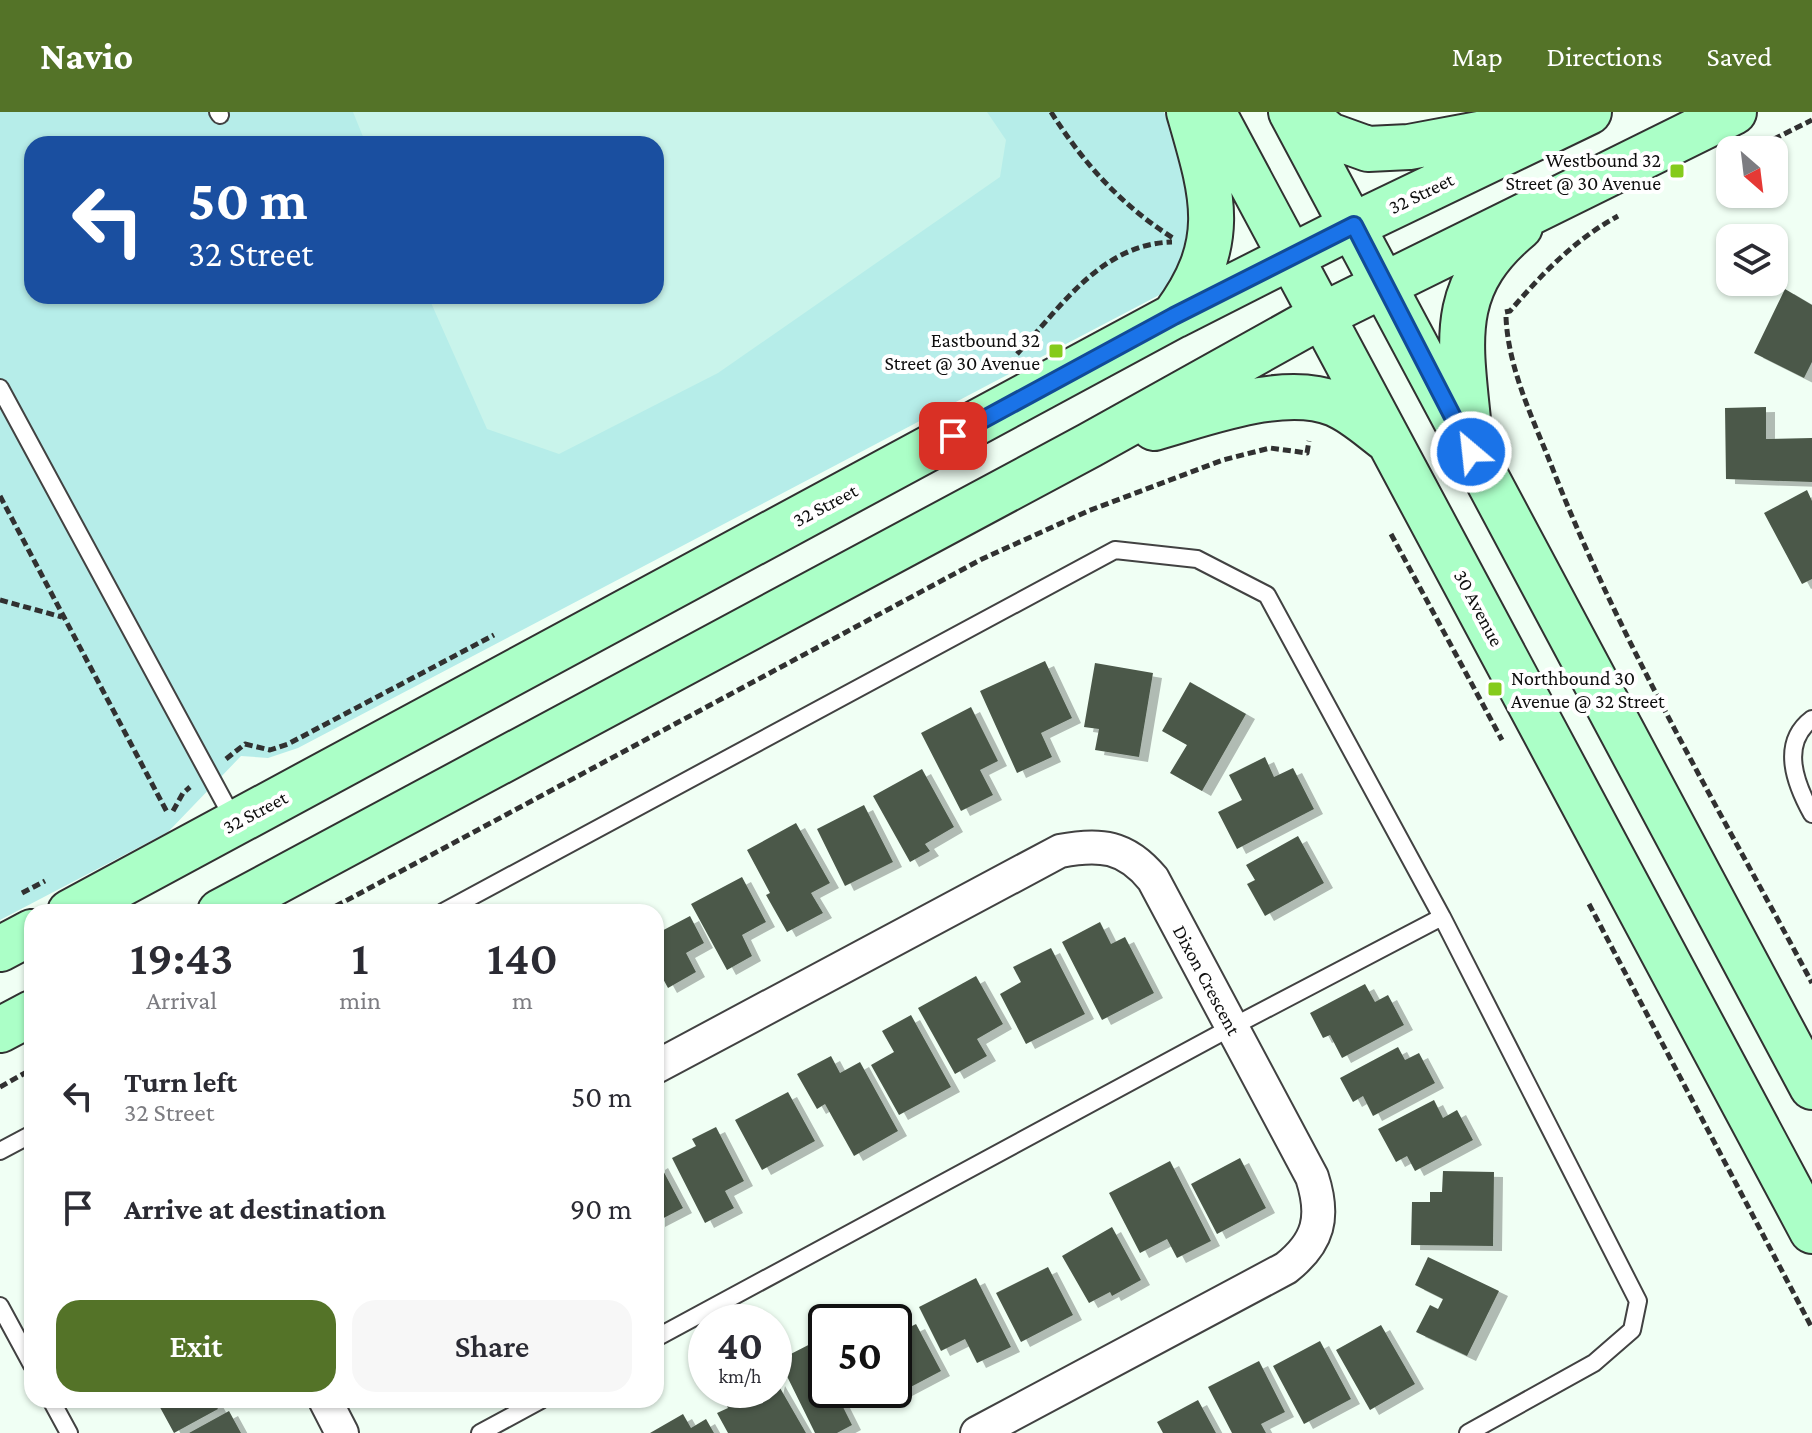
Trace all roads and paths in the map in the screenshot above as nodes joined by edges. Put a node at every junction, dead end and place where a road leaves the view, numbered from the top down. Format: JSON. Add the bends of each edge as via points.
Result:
{"nodes":[{"id":1,"x":1051,"y":112,"type":"edge"},
{"id":2,"x":1189,"y":112,"type":"edge"},
{"id":3,"x":1213,"y":112,"type":"edge"},
{"id":4,"x":1291,"y":112,"type":"edge"},
{"id":5,"x":1302,"y":112,"type":"edge"},
{"id":6,"x":1734,"y":112,"type":"edge"},
{"id":7,"x":1585,"y":114,"type":"edge"},
{"id":8,"x":1812,"y":120,"type":"edge"},
{"id":9,"x":1779,"y":136,"type":"edge"},
{"id":10,"x":1552,"y":201,"type":"junction"},
{"id":11,"x":1621,"y":215,"type":"dead end"},
{"id":12,"x":1354,"y":225,"type":"junction"},
{"id":13,"x":1292,"y":257,"type":"junction"},
{"id":14,"x":1384,"y":284,"type":"junction"},
{"id":15,"x":1323,"y":315,"type":"junction"},
{"id":16,"x":1174,"y":316,"type":"junction"},
{"id":17,"x":1010,"y":361,"type":"dead end"},
{"id":18,"x":0,"y":388,"type":"edge"},
{"id":19,"x":1311,"y":429,"type":"dead end"},
{"id":20,"x":1309,"y":441,"type":"junction"},
{"id":21,"x":1318,"y":441,"type":"dead end"},
{"id":22,"x":1391,"y":443,"type":"junction"},
{"id":23,"x":1090,"y":445,"type":"junction"},
{"id":24,"x":1471,"y":452,"type":"junction"},
{"id":25,"x":0,"y":496,"type":"edge"},
{"id":26,"x":1386,"y":523,"type":"dead end"},
{"id":27,"x":0,"y":600,"type":"edge"},
{"id":28,"x":63,"y":618,"type":"junction"},
{"id":29,"x":496,"y":634,"type":"dead end"},
{"id":30,"x":1812,"y":719,"type":"edge"},
{"id":31,"x":1505,"y":746,"type":"dead end"},
{"id":32,"x":227,"y":758,"type":"dead end"},
{"id":33,"x":168,"y":814,"type":"dead end"},
{"id":34,"x":1812,"y":814,"type":"edge"},
{"id":35,"x":236,"y":823,"type":"junction"},
{"id":36,"x":1587,"y":898,"type":"dead end"},
{"id":37,"x":85,"y":904,"type":"edge"},
{"id":38,"x":235,"y":904,"type":"edge"},
{"id":39,"x":340,"y":904,"type":"edge"},
{"id":40,"x":458,"y":904,"type":"edge"},
{"id":41,"x":1442,"y":917,"type":"junction"},
{"id":42,"x":24,"y":936,"type":"edge"},
{"id":43,"x":0,"y":949,"type":"edge"},
{"id":44,"x":1812,"y":983,"type":"edge"},
{"id":45,"x":24,"y":1017,"type":"edge"},
{"id":46,"x":1232,"y":1027,"type":"junction"},
{"id":47,"x":0,"y":1030,"type":"edge"},
{"id":48,"x":664,"y":1063,"type":"edge"},
{"id":49,"x":24,"y":1074,"type":"edge"},
{"id":50,"x":0,"y":1087,"type":"edge"},
{"id":51,"x":1812,"y":1087,"type":"edge"},
{"id":52,"x":24,"y":1138,"type":"edge"},
{"id":53,"x":0,"y":1151,"type":"edge"},
{"id":54,"x":1812,"y":1231,"type":"edge"},
{"id":55,"x":0,"y":1306,"type":"edge"},
{"id":56,"x":1812,"y":1328,"type":"edge"},
{"id":57,"x":664,"y":1334,"type":"edge"},
{"id":58,"x":24,"y":1350,"type":"edge"},
{"id":59,"x":55,"y":1408,"type":"edge"},
{"id":60,"x":329,"y":1408,"type":"edge"},
{"id":61,"x":526,"y":1408,"type":"edge"},
{"id":62,"x":69,"y":1433,"type":"edge"},
{"id":63,"x":342,"y":1433,"type":"edge"},
{"id":64,"x":480,"y":1433,"type":"edge"},
{"id":65,"x":977,"y":1433,"type":"edge"},
{"id":66,"x":1468,"y":1433,"type":"edge"}],
"edges":[{"from":1,"to":17,"type":"path","via":[[1101,181],[1181,242],[1142,247],[1107,262]]},
{"from":2,"to":16,"type":"main road","via":[[1213,215],[1202,270]]},
{"from":3,"to":13,"type":"main road","name":"30 Avenue"},
{"from":4,"to":12,"type":"main road"},
{"from":5,"to":7,"type":"main road","via":[[1329,135],[1368,149],[1409,147]]},
{"from":6,"to":10,"type":"main road"},
{"from":7,"to":12,"type":"main road","name":"32 Street"},
{"from":8,"to":9,"type":"path"},
{"from":10,"to":14,"type":"main road"},
{"from":10,"to":24,"type":"main road","via":[[1499,245],[1464,308]]},
{"from":11,"to":44,"type":"path","via":[[1561,255],[1508,312],[1510,350],[1596,575]]},
{"from":12,"to":13,"type":"main road","name":"32 Street"},
{"from":12,"to":14,"type":"main road"},
{"from":13,"to":15,"type":"main road","name":"30 Avenue"},
{"from":13,"to":16,"type":"main road","name":"32 Street"},
{"from":14,"to":15,"type":"main road"},
{"from":14,"to":24,"type":"main road"},
{"from":15,"to":22,"type":"main road","name":"30 Avenue"},
{"from":15,"to":23,"type":"main road"},
{"from":16,"to":35,"type":"main road","name":"32 Street"},
{"from":18,"to":35,"type":"lane"},
{"from":19,"to":20,"type":"path"},
{"from":20,"to":21,"type":"path"},
{"from":20,"to":39,"type":"path","via":[[1307,453],[1270,448],[1185,472],[982,559]]},
{"from":22,"to":23,"type":"main road","via":[[1354,415],[1314,397],[1249,403]]},
{"from":22,"to":54,"type":"main road","name":"30 Avenue"},
{"from":23,"to":38,"type":"main road"},
{"from":24,"to":51,"type":"main road"},
{"from":25,"to":28,"type":"path"},
{"from":26,"to":31,"type":"path"},
{"from":27,"to":28,"type":"path"},
{"from":28,"to":33,"type":"path"},
{"from":29,"to":32,"type":"path","via":[[288,744],[270,750],[245,744]]},
{"from":30,"to":34,"type":"lane","via":[[1796,738],[1792,763]]},
{"from":35,"to":37,"type":"main road","name":"32 Street"},
{"from":36,"to":56,"type":"path"},
{"from":40,"to":41,"type":"lane","via":[[1115,550],[1197,559],[1267,595]]},
{"from":41,"to":46,"type":"lane"},
{"from":41,"to":66,"type":"lane","via":[[1638,1301],[1632,1330],[1594,1363]]},
{"from":42,"to":43,"type":"main road"},
{"from":45,"to":47,"type":"main road"},
{"from":46,"to":48,"type":"street","name":"Dixon Crescent","via":[[1144,868],[1116,850],[1079,847],[1043,859]]},
{"from":46,"to":57,"type":"lane"},
{"from":46,"to":65,"type":"street","name":"Dixon Crescent","via":[[1319,1197],[1314,1237],[1303,1255]]},
{"from":49,"to":50,"type":"path"},
{"from":52,"to":53,"type":"lane"},
{"from":55,"to":58,"type":"lane"},
{"from":59,"to":62,"type":"lane"},
{"from":60,"to":63,"type":"street"},
{"from":61,"to":64,"type":"lane"}]}
